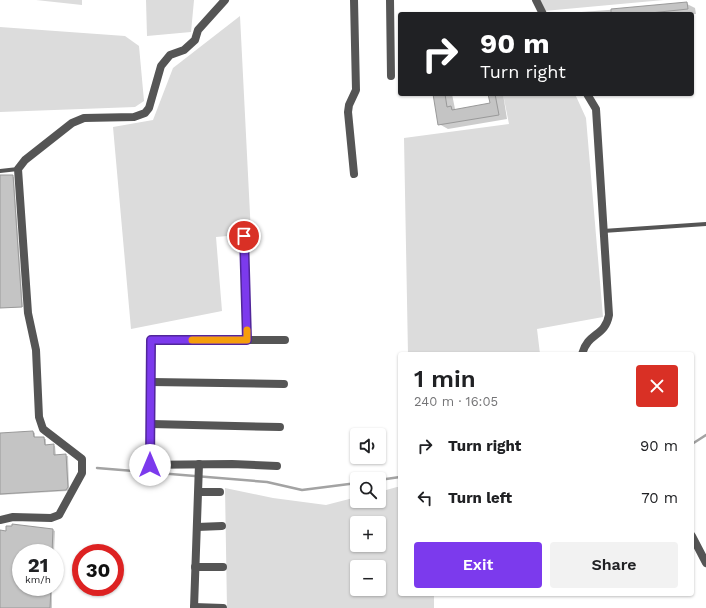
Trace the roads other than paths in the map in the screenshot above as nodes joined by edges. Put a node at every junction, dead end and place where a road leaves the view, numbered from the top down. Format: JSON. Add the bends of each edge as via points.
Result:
{"nodes":[{"id":1,"x":225,"y":0,"type":"edge"},
{"id":2,"x":354,"y":0,"type":"edge"},
{"id":3,"x":390,"y":0,"type":"edge"},
{"id":4,"x":536,"y":0,"type":"edge"},
{"id":5,"x":542,"y":12,"type":"edge"},
{"id":6,"x":391,"y":76,"type":"dead end"},
{"id":7,"x":588,"y":96,"type":"edge"},
{"id":8,"x":18,"y":169,"type":"junction"},
{"id":9,"x":0,"y":171,"type":"edge"},
{"id":10,"x":354,"y":174,"type":"dead end"},
{"id":11,"x":706,"y":224,"type":"edge"},
{"id":12,"x":604,"y":231,"type":"junction"},
{"id":13,"x":244,"y":236,"type":"dead end"},
{"id":14,"x":247,"y":340,"type":"junction"},
{"id":15,"x":285,"y":340,"type":"dead end"},
{"id":16,"x":582,"y":352,"type":"edge"},
{"id":17,"x":151,"y":382,"type":"junction"},
{"id":18,"x":284,"y":384,"type":"dead end"},
{"id":19,"x":151,"y":424,"type":"junction"},
{"id":20,"x":280,"y":427,"type":"dead end"},
{"id":21,"x":136,"y":464,"type":"dead end"},
{"id":22,"x":199,"y":464,"type":"junction"},
{"id":23,"x":150,"y":465,"type":"junction"},
{"id":24,"x":277,"y":466,"type":"dead end"},
{"id":25,"x":199,"y":492,"type":"junction"},
{"id":26,"x":220,"y":492,"type":"dead end"},
{"id":27,"x":0,"y":520,"type":"edge"},
{"id":28,"x":222,"y":526,"type":"dead end"},
{"id":29,"x":197,"y":527,"type":"junction"},
{"id":30,"x":694,"y":540,"type":"edge"},
{"id":31,"x":706,"y":563,"type":"edge"},
{"id":32,"x":195,"y":567,"type":"junction"},
{"id":33,"x":223,"y":567,"type":"dead end"},
{"id":34,"x":194,"y":608,"type":"edge"},
{"id":35,"x":223,"y":608,"type":"edge"}],
"edges":[{"from":1,"to":8,"type":"street","via":[[198,30],[195,40],[184,50],[170,55],[161,66],[145,114],[134,117],[84,118],[72,123],[25,160]]},
{"from":2,"to":10,"type":"street","via":[[356,90],[348,112]]},
{"from":3,"to":6,"type":"street"},
{"from":4,"to":5,"type":"street"},
{"from":7,"to":12,"type":"street","via":[[596,109]]},
{"from":8,"to":9,"type":"lane"},
{"from":8,"to":27,"type":"street","via":[[28,313],[36,350],[39,417],[43,429],[82,459],[82,473],[60,515],[51,518],[13,517]]},
{"from":11,"to":12,"type":"lane"},
{"from":12,"to":16,"type":"street","via":[[609,315],[603,330],[589,340]]},
{"from":13,"to":14,"type":"street"},
{"from":14,"to":15,"type":"street"},
{"from":14,"to":17,"type":"street","via":[[151,340]]},
{"from":17,"to":18,"type":"street"},
{"from":17,"to":19,"type":"street"},
{"from":19,"to":20,"type":"street"},
{"from":19,"to":23,"type":"street"},
{"from":21,"to":23,"type":"street"},
{"from":22,"to":23,"type":"street"},
{"from":22,"to":24,"type":"street"},
{"from":22,"to":25,"type":"street"},
{"from":25,"to":26,"type":"street"},
{"from":25,"to":29,"type":"street"},
{"from":28,"to":29,"type":"street"},
{"from":29,"to":32,"type":"street"},
{"from":30,"to":31,"type":"street"},
{"from":32,"to":33,"type":"street"},
{"from":32,"to":34,"type":"street"},
{"from":34,"to":35,"type":"street"}]}
